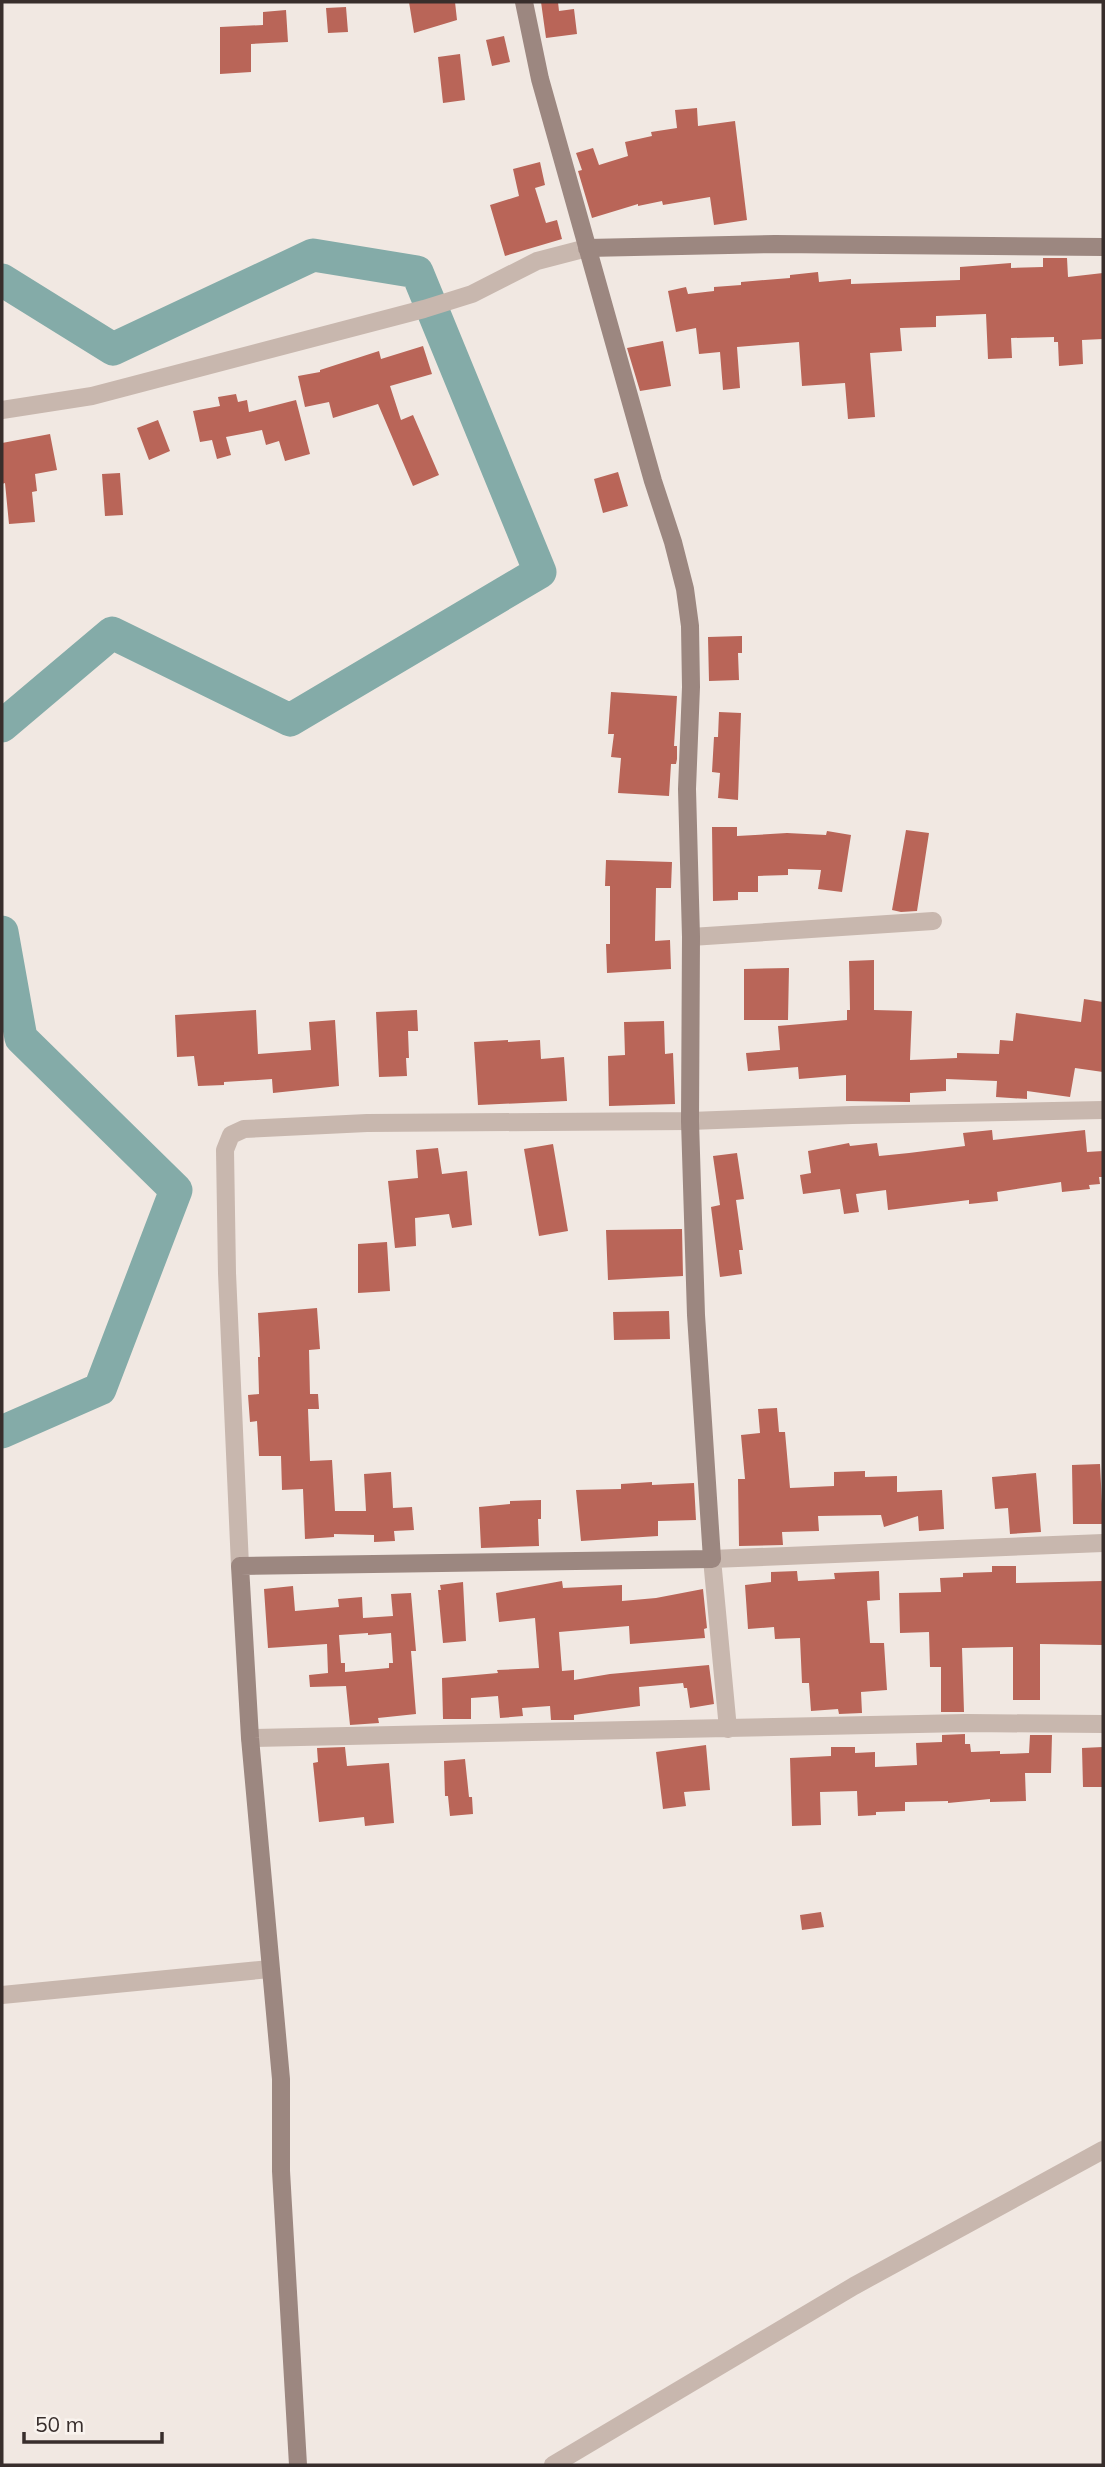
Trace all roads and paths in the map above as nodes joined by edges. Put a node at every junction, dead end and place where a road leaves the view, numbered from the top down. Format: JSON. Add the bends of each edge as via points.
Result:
{"nodes":[{"id":1,"x":524,"y":2,"type":"edge"},
{"id":2,"x":1103,"y":247,"type":"edge"},
{"id":3,"x":587,"y":248,"type":"junction"},
{"id":4,"x":2,"y":410,"type":"edge"},
{"id":5,"x":933,"y":921,"type":"dead end"},
{"id":6,"x":691,"y":937,"type":"junction"},
{"id":7,"x":1103,"y":1110,"type":"edge"},
{"id":8,"x":690,"y":1121,"type":"junction"},
{"id":9,"x":1103,"y":1543,"type":"edge"},
{"id":10,"x":712,"y":1559,"type":"junction"},
{"id":11,"x":240,"y":1566,"type":"junction"},
{"id":12,"x":1103,"y":1724,"type":"edge"},
{"id":13,"x":728,"y":1729,"type":"junction"},
{"id":14,"x":250,"y":1738,"type":"junction"},
{"id":15,"x":270,"y":1969,"type":"junction"},
{"id":16,"x":2,"y":1995,"type":"edge"},
{"id":17,"x":1103,"y":2150,"type":"edge"},
{"id":18,"x":298,"y":2465,"type":"edge"},
{"id":19,"x":552,"y":2465,"type":"edge"}],
"edges":[{"from":1,"to":3,"type":"street","via":[[540,79]]},
{"from":2,"to":3,"type":"street","via":[[775,244]]},
{"from":3,"to":4,"type":"street","via":[[537,261],[472,294],[424,309],[92,396]]},
{"from":3,"to":6,"type":"street","via":[[685,589],[690,626],[687,789]]},
{"from":5,"to":6,"type":"street"},
{"from":6,"to":8,"type":"street"},
{"from":7,"to":8,"type":"street"},
{"from":8,"to":10,"type":"street","via":[[696,1315]]},
{"from":8,"to":11,"type":"street","via":[[367,1122],[244,1129],[232,1135],[225,1150],[227,1259]]},
{"from":9,"to":10,"type":"street"},
{"from":10,"to":11,"type":"street"},
{"from":10,"to":13,"type":"street"},
{"from":11,"to":14,"type":"street"},
{"from":12,"to":13,"type":"street"},
{"from":13,"to":14,"type":"street"},
{"from":14,"to":15,"type":"street"},
{"from":15,"to":16,"type":"street"},
{"from":15,"to":18,"type":"street","via":[[281,2079],[281,2171]]},
{"from":17,"to":19,"type":"street","via":[[854,2286]]}]}
